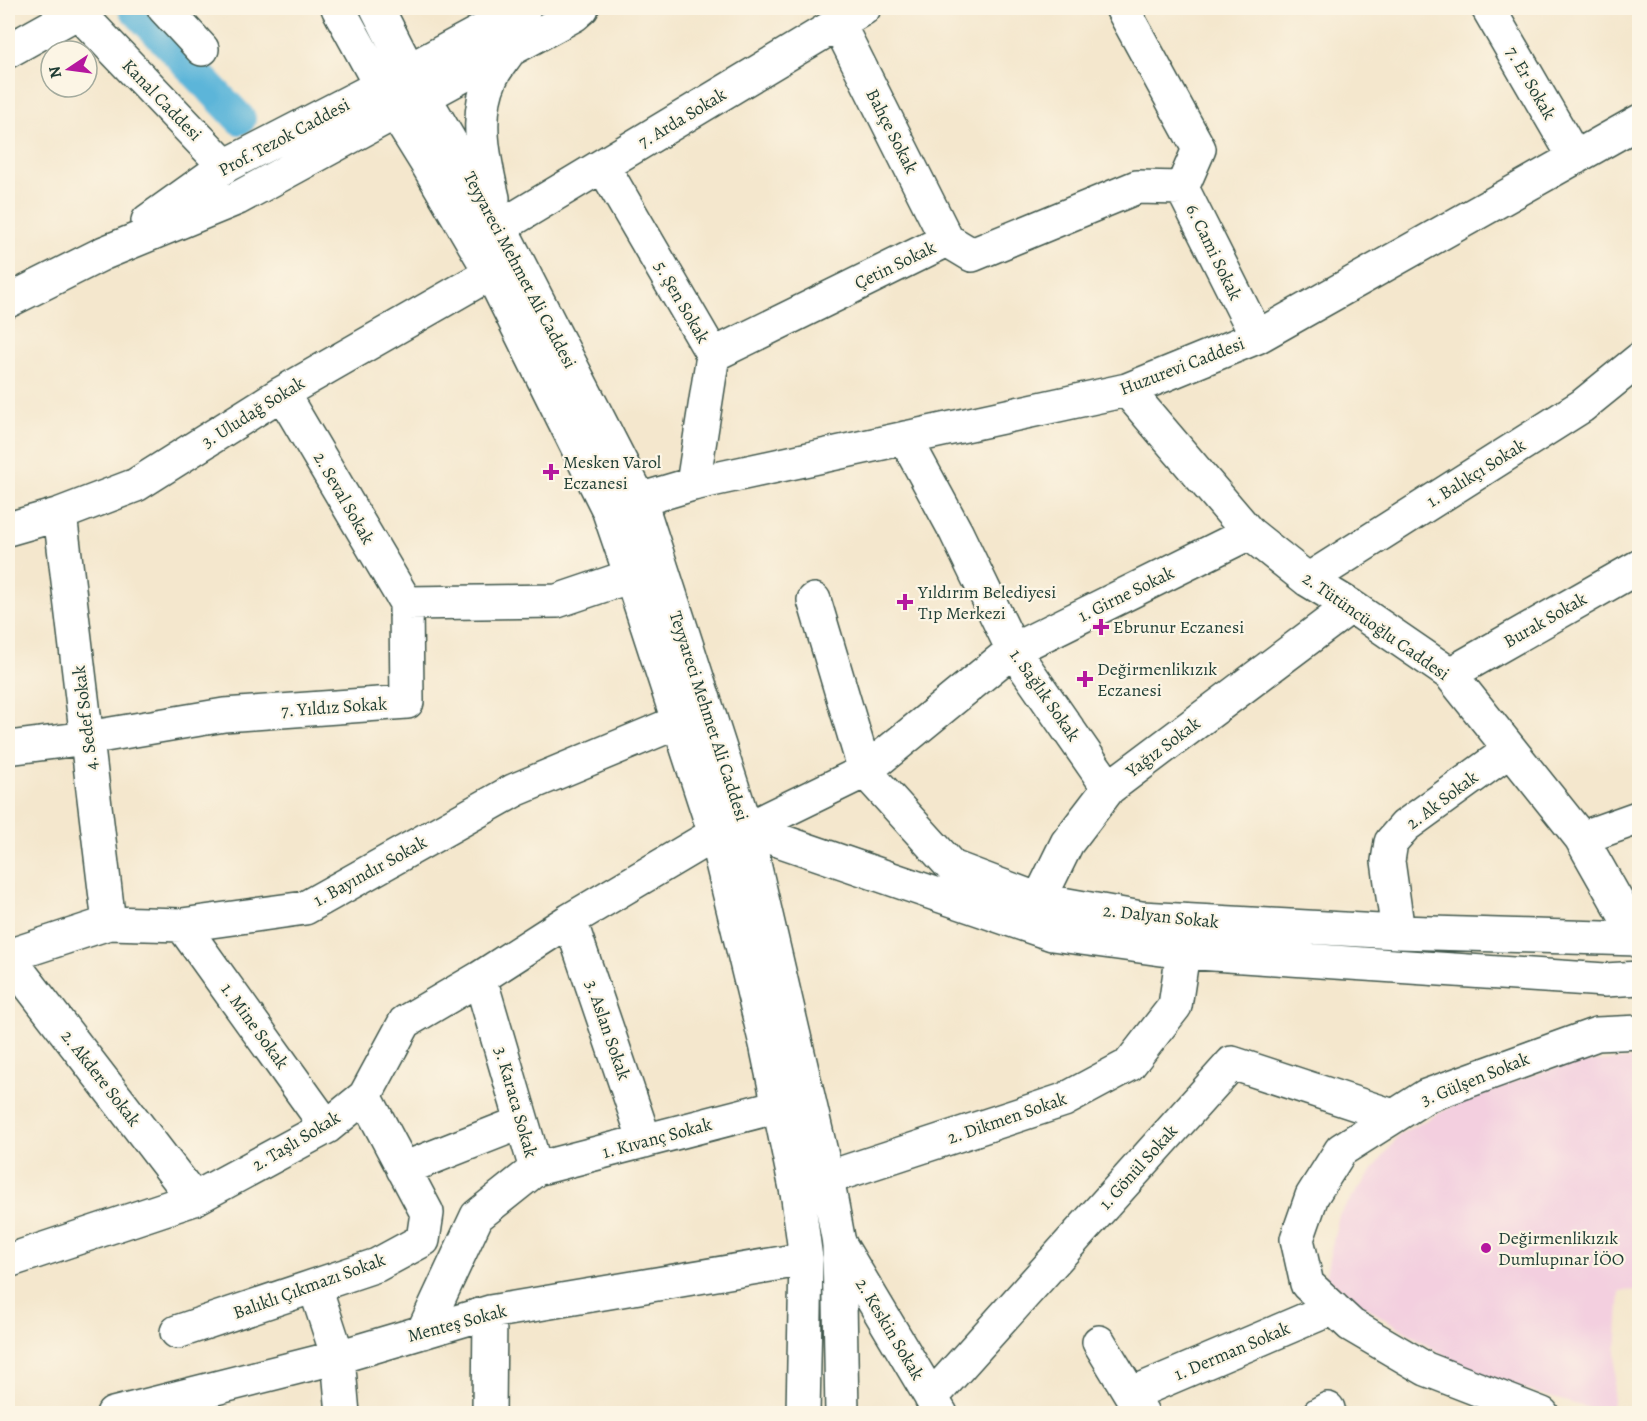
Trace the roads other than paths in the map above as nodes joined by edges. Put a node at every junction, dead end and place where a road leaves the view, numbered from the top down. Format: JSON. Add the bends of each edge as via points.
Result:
{"nodes":[{"id":1,"x":164,"y":8,"type":"edge"},
{"id":2,"x":338,"y":8,"type":"edge"},
{"id":3,"x":377,"y":8,"type":"edge"},
{"id":4,"x":524,"y":8,"type":"edge"},
{"id":5,"x":582,"y":8,"type":"edge"},
{"id":6,"x":1122,"y":8,"type":"edge"},
{"id":7,"x":1488,"y":8,"type":"edge"},
{"id":8,"x":76,"y":10,"type":"edge"},
{"id":9,"x":851,"y":15,"type":"edge"},
{"id":10,"x":202,"y":49,"type":"dead end"},
{"id":11,"x":8,"y":51,"type":"edge"},
{"id":12,"x":509,"y":51,"type":"junction"},
{"id":13,"x":417,"y":84,"type":"junction"},
{"id":14,"x":387,"y":99,"type":"junction"},
{"id":15,"x":1640,"y":121,"type":"edge"},
{"id":16,"x":1575,"y":158,"type":"junction"},
{"id":17,"x":225,"y":166,"type":"junction"},
{"id":18,"x":603,"y":166,"type":"junction"},
{"id":19,"x":1182,"y":188,"type":"junction"},
{"id":20,"x":500,"y":227,"type":"junction"},
{"id":21,"x":946,"y":240,"type":"junction"},
{"id":22,"x":104,"y":253,"type":"junction"},
{"id":23,"x":490,"y":273,"type":"junction"},
{"id":24,"x":8,"y":301,"type":"edge"},
{"id":25,"x":1257,"y":338,"type":"junction"},
{"id":26,"x":713,"y":355,"type":"junction"},
{"id":27,"x":1640,"y":359,"type":"edge"},
{"id":28,"x":1127,"y":390,"type":"junction"},
{"id":29,"x":282,"y":393,"type":"junction"},
{"id":30,"x":905,"y":438,"type":"junction"},
{"id":31,"x":693,"y":484,"type":"junction"},
{"id":32,"x":639,"y":498,"type":"junction"},
{"id":33,"x":608,"y":509,"type":"junction"},
{"id":34,"x":60,"y":514,"type":"junction"},
{"id":35,"x":8,"y":530,"type":"edge"},
{"id":36,"x":1250,"y":532,"type":"junction"},
{"id":37,"x":1640,"y":566,"type":"edge"},
{"id":38,"x":631,"y":576,"type":"junction"},
{"id":39,"x":1308,"y":580,"type":"junction"},
{"id":40,"x":814,"y":600,"type":"dead end"},
{"id":41,"x":406,"y":603,"type":"junction"},
{"id":42,"x":1351,"y":606,"type":"junction"},
{"id":43,"x":1013,"y":650,"type":"junction"},
{"id":44,"x":1450,"y":674,"type":"junction"},
{"id":45,"x":678,"y":722,"type":"junction"},
{"id":46,"x":87,"y":738,"type":"junction"},
{"id":47,"x":8,"y":748,"type":"edge"},
{"id":48,"x":1510,"y":750,"type":"junction"},
{"id":49,"x":865,"y":771,"type":"junction"},
{"id":50,"x":1109,"y":788,"type":"junction"},
{"id":51,"x":1640,"y":817,"type":"edge"},
{"id":52,"x":731,"y":831,"type":"junction"},
{"id":53,"x":1581,"y":838,"type":"junction"},
{"id":54,"x":1039,"y":900,"type":"junction"},
{"id":55,"x":570,"y":920,"type":"junction"},
{"id":56,"x":109,"y":922,"type":"junction"},
{"id":57,"x":182,"y":925,"type":"junction"},
{"id":58,"x":1398,"y":932,"type":"junction"},
{"id":59,"x":1639,"y":940,"type":"edge"},
{"id":60,"x":1183,"y":952,"type":"junction"},
{"id":61,"x":8,"y":957,"type":"edge"},
{"id":62,"x":480,"y":978,"type":"junction"},
{"id":63,"x":1640,"y":978,"type":"edge"},
{"id":64,"x":1640,"y":1032,"type":"edge"},
{"id":65,"x":365,"y":1096,"type":"junction"},
{"id":66,"x":779,"y":1106,"type":"junction"},
{"id":67,"x":1393,"y":1116,"type":"junction"},
{"id":68,"x":522,"y":1122,"type":"junction"},
{"id":69,"x":327,"y":1127,"type":"junction"},
{"id":70,"x":645,"y":1141,"type":"junction"},
{"id":71,"x":403,"y":1169,"type":"junction"},
{"id":72,"x":536,"y":1169,"type":"junction"},
{"id":73,"x":827,"y":1178,"type":"junction"},
{"id":74,"x":194,"y":1199,"type":"junction"},
{"id":75,"x":839,"y":1243,"type":"junction"},
{"id":76,"x":8,"y":1258,"type":"edge"},
{"id":77,"x":806,"y":1259,"type":"junction"},
{"id":78,"x":315,"y":1287,"type":"junction"},
{"id":79,"x":1333,"y":1308,"type":"junction"},
{"id":80,"x":490,"y":1312,"type":"junction"},
{"id":81,"x":177,"y":1332,"type":"dead end"},
{"id":82,"x":423,"y":1332,"type":"junction"},
{"id":83,"x":1099,"y":1342,"type":"dead end"},
{"id":84,"x":338,"y":1357,"type":"junction"},
{"id":85,"x":1137,"y":1404,"type":"edge"},
{"id":86,"x":936,"y":1406,"type":"edge"},
{"id":87,"x":1523,"y":1410,"type":"edge"},
{"id":88,"x":113,"y":1413,"type":"edge"},
{"id":89,"x":343,"y":1413,"type":"edge"},
{"id":90,"x":489,"y":1413,"type":"edge"},
{"id":91,"x":803,"y":1413,"type":"edge"},
{"id":92,"x":842,"y":1413,"type":"edge"},
{"id":93,"x":1319,"y":1413,"type":"edge"},
{"id":94,"x":1329,"y":1413,"type":"edge"}],
"edges":[{"from":1,"to":10,"type":"street"},
{"from":2,"to":14,"type":"street","name":"Teyyareci Mehmet Ali Caddesi"},
{"from":3,"to":13,"type":"street","name":"Teyyareci Mehmet Ali Caddesi"},
{"from":4,"to":13,"type":"street"},
{"from":5,"to":12,"type":"street"},
{"from":6,"to":19,"type":"street","name":"6. Cami Sokak","via":[[1199,149]]},
{"from":7,"to":16,"type":"street","name":"7. Er Sokak"},
{"from":8,"to":11,"type":"street"},
{"from":8,"to":17,"type":"street","name":"Kanal Caddesi"},
{"from":9,"to":18,"type":"street","name":"7. Arda Sokak"},
{"from":9,"to":21,"type":"street","name":"Bahçe Sokak"},
{"from":12,"to":13,"type":"street"},
{"from":12,"to":20,"type":"street","via":[[490,78],[482,130],[485,165]]},
{"from":13,"to":14,"type":"street","name":"Prof. Tezok Caddesi"},
{"from":13,"to":20,"type":"street","name":"Teyyareci Mehmet Ali Caddesi"},
{"from":14,"to":17,"type":"street","name":"Prof. Tezok Caddesi"},
{"from":14,"to":22,"type":"street","via":[[238,198]]},
{"from":14,"to":23,"type":"street","name":"Teyyareci Mehmet Ali Caddesi"},
{"from":15,"to":16,"type":"street","name":"Huzurevi Caddesi"},
{"from":16,"to":25,"type":"street","name":"Huzurevi Caddesi"},
{"from":17,"to":22,"type":"street","name":"Prof. Tezok Caddesi"},
{"from":18,"to":20,"type":"street","name":"7. Arda Sokak"},
{"from":18,"to":26,"type":"street","name":"5. Şen Sokak"},
{"from":19,"to":21,"type":"street","name":"Çetin Sokak","via":[[1137,186],[972,255]]},
{"from":19,"to":25,"type":"street","name":"6. Cami Sokak"},
{"from":20,"to":32,"type":"street","name":"Teyyareci Mehmet Ali Caddesi"},
{"from":21,"to":26,"type":"street","name":"Çetin Sokak"},
{"from":22,"to":24,"type":"street"},
{"from":23,"to":29,"type":"street","name":"3. Uludağ Sokak"},
{"from":23,"to":33,"type":"street","name":"Teyyareci Mehmet Ali Caddesi"},
{"from":25,"to":28,"type":"street","name":"Huzurevi Caddesi"},
{"from":26,"to":31,"type":"street","name":"5. Şen Sokak"},
{"from":27,"to":39,"type":"street","name":"1. Balıkçı Sokak","via":[[1582,406]]},
{"from":28,"to":30,"type":"street","name":"Huzurevi Caddesi"},
{"from":28,"to":36,"type":"street","name":"2. Tütüncüoğlu Caddesi"},
{"from":29,"to":34,"type":"street","name":"3. Uludağ Sokak","via":[[136,485]]},
{"from":29,"to":41,"type":"street","name":"2. Seval Sokak"},
{"from":30,"to":31,"type":"street","name":"Huzurevi Caddesi"},
{"from":30,"to":43,"type":"street","name":"1. Sağlık Sokak"},
{"from":31,"to":32,"type":"street","name":"Huzurevi Caddesi"},
{"from":32,"to":33,"type":"street","name":"Huzurevi Caddesi"},
{"from":32,"to":52,"type":"street","name":"Teyyareci Mehmet Ali Caddesi"},
{"from":33,"to":38,"type":"street","name":"Teyyareci Mehmet Ali Caddesi"},
{"from":34,"to":35,"type":"street","name":"3. Uludağ Sokak"},
{"from":34,"to":46,"type":"street","name":"4. Sedef Sokak"},
{"from":36,"to":39,"type":"street","name":"2. Tütüncüoğlu Caddesi"},
{"from":36,"to":43,"type":"street","name":"1. Girne Sokak"},
{"from":37,"to":44,"type":"street","name":"Burak Sokak"},
{"from":38,"to":41,"type":"street","via":[[557,601]]},
{"from":38,"to":45,"type":"street","name":"Teyyareci Mehmet Ali Caddesi"},
{"from":39,"to":42,"type":"street","name":"2. Tütüncüoğlu Caddesi"},
{"from":40,"to":49,"type":"street"},
{"from":41,"to":46,"type":"street","name":"7. Yıldız Sokak","via":[[407,702],[224,715]]},
{"from":42,"to":44,"type":"street","name":"2. Tütüncüoğlu Caddesi"},
{"from":42,"to":50,"type":"street","name":"Yağız Sokak"},
{"from":43,"to":49,"type":"street","name":"1. Girne Sokak"},
{"from":43,"to":50,"type":"street","name":"1. Sağlık Sokak"},
{"from":44,"to":48,"type":"street","name":"2. Tütüncüoğlu Caddesi"},
{"from":45,"to":52,"type":"street","name":"Teyyareci Mehmet Ali Caddesi"},
{"from":45,"to":57,"type":"street","name":"1. Bayındır Sokak","via":[[515,790],[305,908]]},
{"from":46,"to":47,"type":"street","name":"7. Yıldız Sokak"},
{"from":46,"to":56,"type":"street","name":"4. Sedef Sokak"},
{"from":48,"to":53,"type":"street","name":"2. Tütüncüoğlu Caddesi"},
{"from":48,"to":58,"type":"street","name":"2. Ak Sokak","via":[[1405,826],[1391,842],[1388,861]]},
{"from":49,"to":52,"type":"street"},
{"from":49,"to":54,"type":"street","name":"2. Dalyan Sokak","via":[[952,867]]},
{"from":50,"to":54,"type":"street","name":"Yağız Sokak","via":[[1067,843]]},
{"from":51,"to":53,"type":"street"},
{"from":52,"to":55,"type":"street","name":"2. Taşlı Sokak"},
{"from":52,"to":60,"type":"street","name":"2. Dalyan Sokak","via":[[1052,934]]},
{"from":52,"to":66,"type":"street","name":"Teyyareci Mehmet Ali Caddesi"},
{"from":52,"to":73,"type":"street","name":"Teyyareci Mehmet Ali Caddesi"},
{"from":53,"to":59,"type":"street","name":"2. Tütüncüoğlu Caddesi"},
{"from":54,"to":58,"type":"street","name":"2. Dalyan Sokak","via":[[1141,918]]},
{"from":55,"to":62,"type":"street","name":"2. Taşlı Sokak"},
{"from":55,"to":70,"type":"street","name":"3. Aslan Sokak"},
{"from":56,"to":57,"type":"street","name":"1. Bayındır Sokak"},
{"from":56,"to":61,"type":"street","name":"1. Bayındır Sokak"},
{"from":57,"to":69,"type":"street","name":"1. Mine Sokak"},
{"from":58,"to":59,"type":"street","name":"2. Dalyan Sokak"},
{"from":60,"to":63,"type":"street","name":"2. Dalyan Sokak","via":[[1605,980]]},
{"from":60,"to":73,"type":"street","name":"2. Dikmen Sokak","via":[[1174,1006],[1129,1065],[1064,1100]]},
{"from":61,"to":74,"type":"street","name":"2. Akdere Sokak"},
{"from":62,"to":65,"type":"street","name":"2. Taşlı Sokak","via":[[405,1022]]},
{"from":62,"to":68,"type":"street","name":"3. Karaca Sokak"},
{"from":64,"to":67,"type":"street","name":"3. Gülşen Sokak","via":[[1597,1034],[1426,1096]]},
{"from":65,"to":69,"type":"street","name":"2. Taşlı Sokak"},
{"from":65,"to":71,"type":"street","name":"Balıklı Çıkmazı Sokak"},
{"from":66,"to":70,"type":"street","name":"1. Kıvanç Sokak"},
{"from":66,"to":77,"type":"street","name":"Teyyareci Mehmet Ali Caddesi"},
{"from":67,"to":79,"type":"street","name":"3. Gülşen Sokak","via":[[1341,1150],[1312,1196],[1297,1239],[1307,1284]]},
{"from":67,"to":86,"type":"street","name":"1. Gönül Sokak","via":[[1232,1063]]},
{"from":68,"to":71,"type":"street"},
{"from":68,"to":72,"type":"street","name":"3. Karaca Sokak"},
{"from":69,"to":74,"type":"street","name":"2. Taşlı Sokak"},
{"from":70,"to":72,"type":"street","name":"1. Kıvanç Sokak"},
{"from":71,"to":78,"type":"street","name":"Balıklı Çıkmazı Sokak","via":[[427,1213],[423,1240],[377,1265]]},
{"from":72,"to":82,"type":"street","name":"3. Karaca Sokak","via":[[477,1216]]},
{"from":73,"to":75,"type":"street","name":"Teyyareci Mehmet Ali Caddesi"},
{"from":74,"to":76,"type":"street","name":"2. Taşlı Sokak"},
{"from":75,"to":86,"type":"street","name":"2. Keskin Sokak"},
{"from":75,"to":92,"type":"street","name":"Teyyareci Mehmet Ali Caddesi"},
{"from":77,"to":80,"type":"street","name":"Menteş Sokak"},
{"from":77,"to":91,"type":"street","name":"Teyyareci Mehmet Ali Caddesi"},
{"from":78,"to":81,"type":"street","name":"Balıklı Çıkmazı Sokak"},
{"from":78,"to":84,"type":"street"},
{"from":79,"to":85,"type":"street","name":"1. Derman Sokak"},
{"from":79,"to":87,"type":"street","name":"3. Gülşen Sokak","via":[[1350,1325],[1426,1369]]},
{"from":80,"to":82,"type":"street","name":"Menteş Sokak"},
{"from":80,"to":90,"type":"street"},
{"from":82,"to":84,"type":"street","name":"Menteş Sokak"},
{"from":83,"to":85,"type":"street"},
{"from":84,"to":88,"type":"street","name":"Menteş Sokak"},
{"from":84,"to":89,"type":"street"},
{"from":93,"to":94,"type":"street","via":[[1328,1409]]}]}
